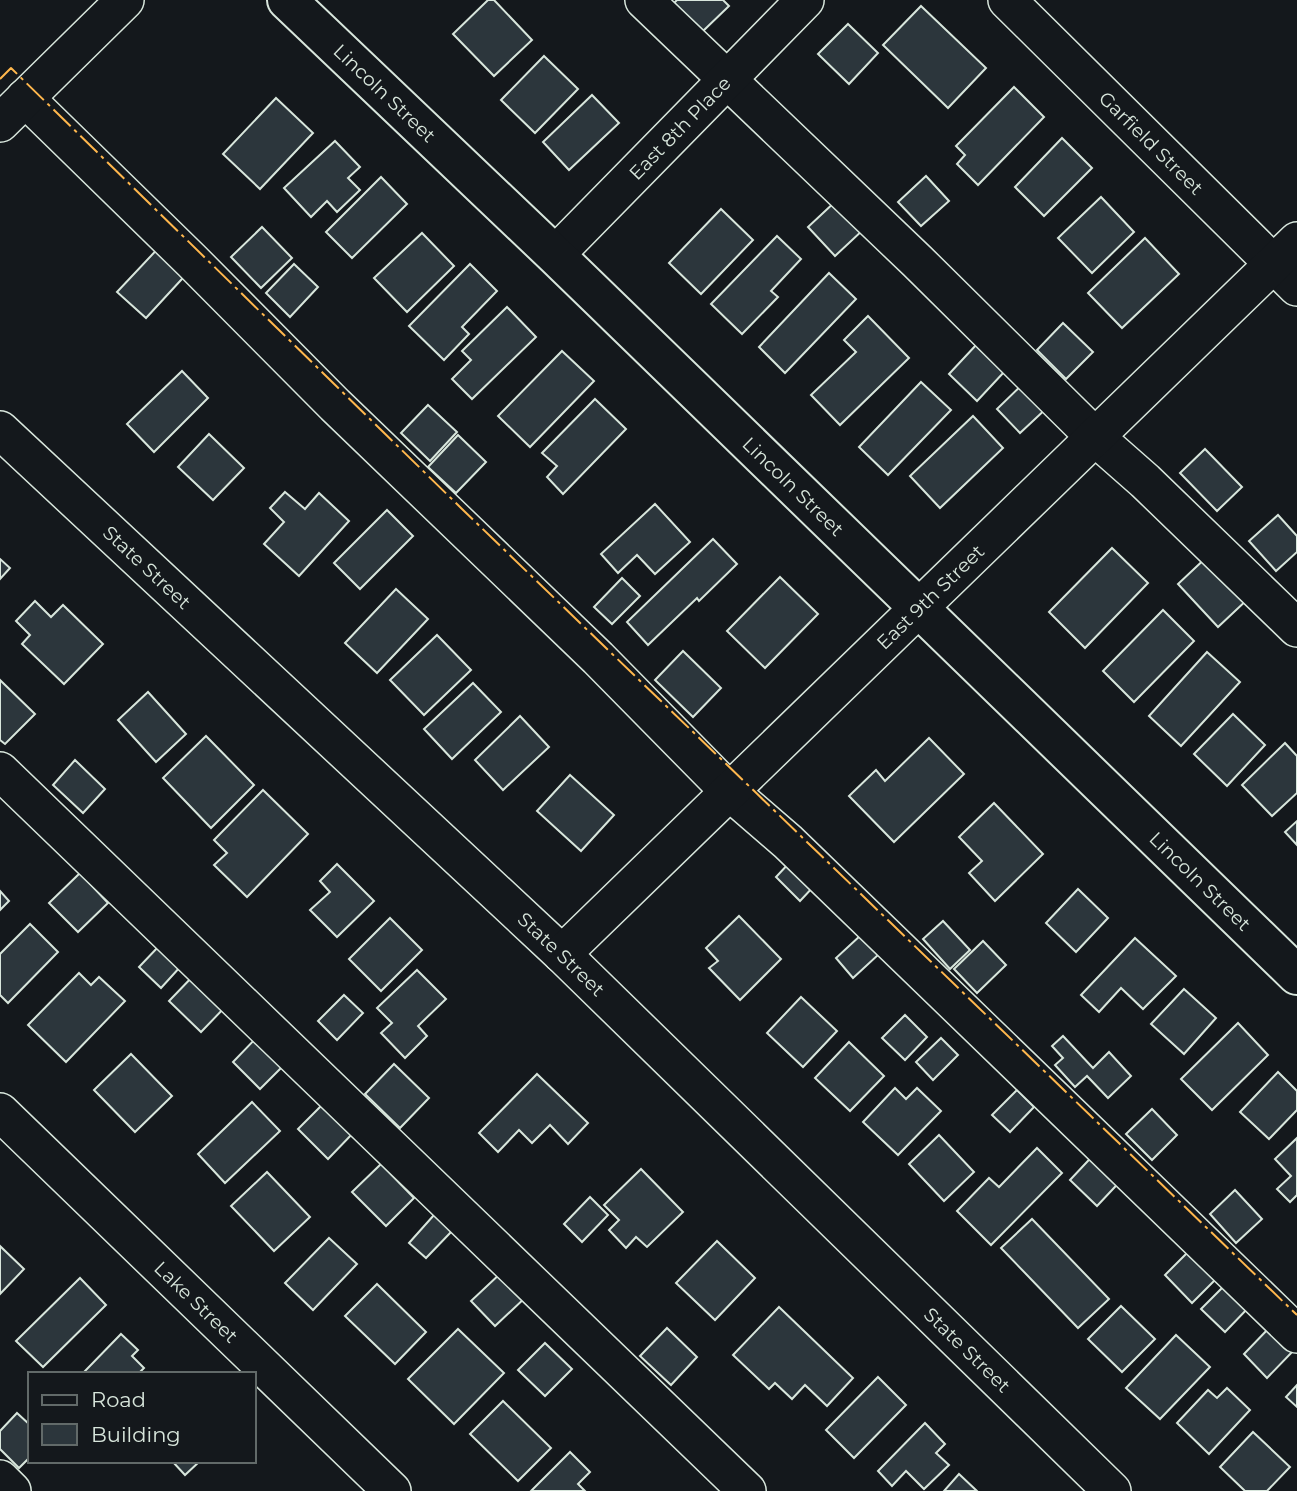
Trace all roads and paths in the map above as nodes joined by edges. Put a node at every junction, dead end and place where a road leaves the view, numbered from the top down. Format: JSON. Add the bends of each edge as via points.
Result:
{"nodes":[{"id":1,"x":125,"y":0,"type":"edge"},
{"id":2,"x":288,"y":0,"type":"edge"},
{"id":3,"x":644,"y":0,"type":"edge"},
{"id":4,"x":805,"y":0,"type":"edge"},
{"id":5,"x":1007,"y":0,"type":"edge"},
{"id":6,"x":727,"y":79,"type":"junction"},
{"id":7,"x":11,"y":103,"type":"edge"},
{"id":8,"x":555,"y":255,"type":"junction"},
{"id":9,"x":1289,"y":264,"type":"edge"},
{"id":10,"x":0,"y":430,"type":"edge"},
{"id":11,"x":1095,"y":437,"type":"junction"},
{"id":12,"x":918,"y":608,"type":"junction"},
{"id":13,"x":1297,"y":628,"type":"edge"},
{"id":14,"x":0,"y":771,"type":"edge"},
{"id":15,"x":729,"y":791,"type":"junction"},
{"id":16,"x":562,"y":954,"type":"junction"},
{"id":17,"x":1297,"y":975,"type":"edge"},
{"id":18,"x":0,"y":1112,"type":"edge"},
{"id":19,"x":1297,"y":1334,"type":"edge"},
{"id":20,"x":0,"y":1479,"type":"edge"},
{"id":21,"x":12,"y":1491,"type":"edge"},
{"id":22,"x":392,"y":1491,"type":"edge"},
{"id":23,"x":747,"y":1491,"type":"edge"},
{"id":24,"x":1112,"y":1491,"type":"edge"}],
"edges":[{"from":1,"to":7,"type":"street"},
{"from":2,"to":8,"type":"main road","name":"Lincoln Street"},
{"from":3,"to":6,"type":"street"},
{"from":4,"to":6,"type":"street","name":"East 8th Place"},
{"from":5,"to":9,"type":"street","name":"Garfield Street"},
{"from":6,"to":8,"type":"street","name":"East 8th Place"},
{"from":6,"to":11,"type":"street"},
{"from":7,"to":15,"type":"street","via":[[335,405]]},
{"from":8,"to":12,"type":"main road","name":"Lincoln Street"},
{"from":9,"to":11,"type":"street","name":"East 9th Street"},
{"from":10,"to":16,"type":"street","name":"State Street"},
{"from":11,"to":12,"type":"street","name":"East 9th Street"},
{"from":11,"to":13,"type":"street"},
{"from":12,"to":15,"type":"street","name":"East 9th Street"},
{"from":12,"to":17,"type":"main road","name":"Lincoln Street"},
{"from":14,"to":23,"type":"street"},
{"from":15,"to":16,"type":"street","name":"East 9th Street"},
{"from":15,"to":19,"type":"street","via":[[788,842]]},
{"from":16,"to":24,"type":"street","name":"State Street"},
{"from":18,"to":22,"type":"street","name":"Lake Street"},
{"from":20,"to":21,"type":"street"}]}
